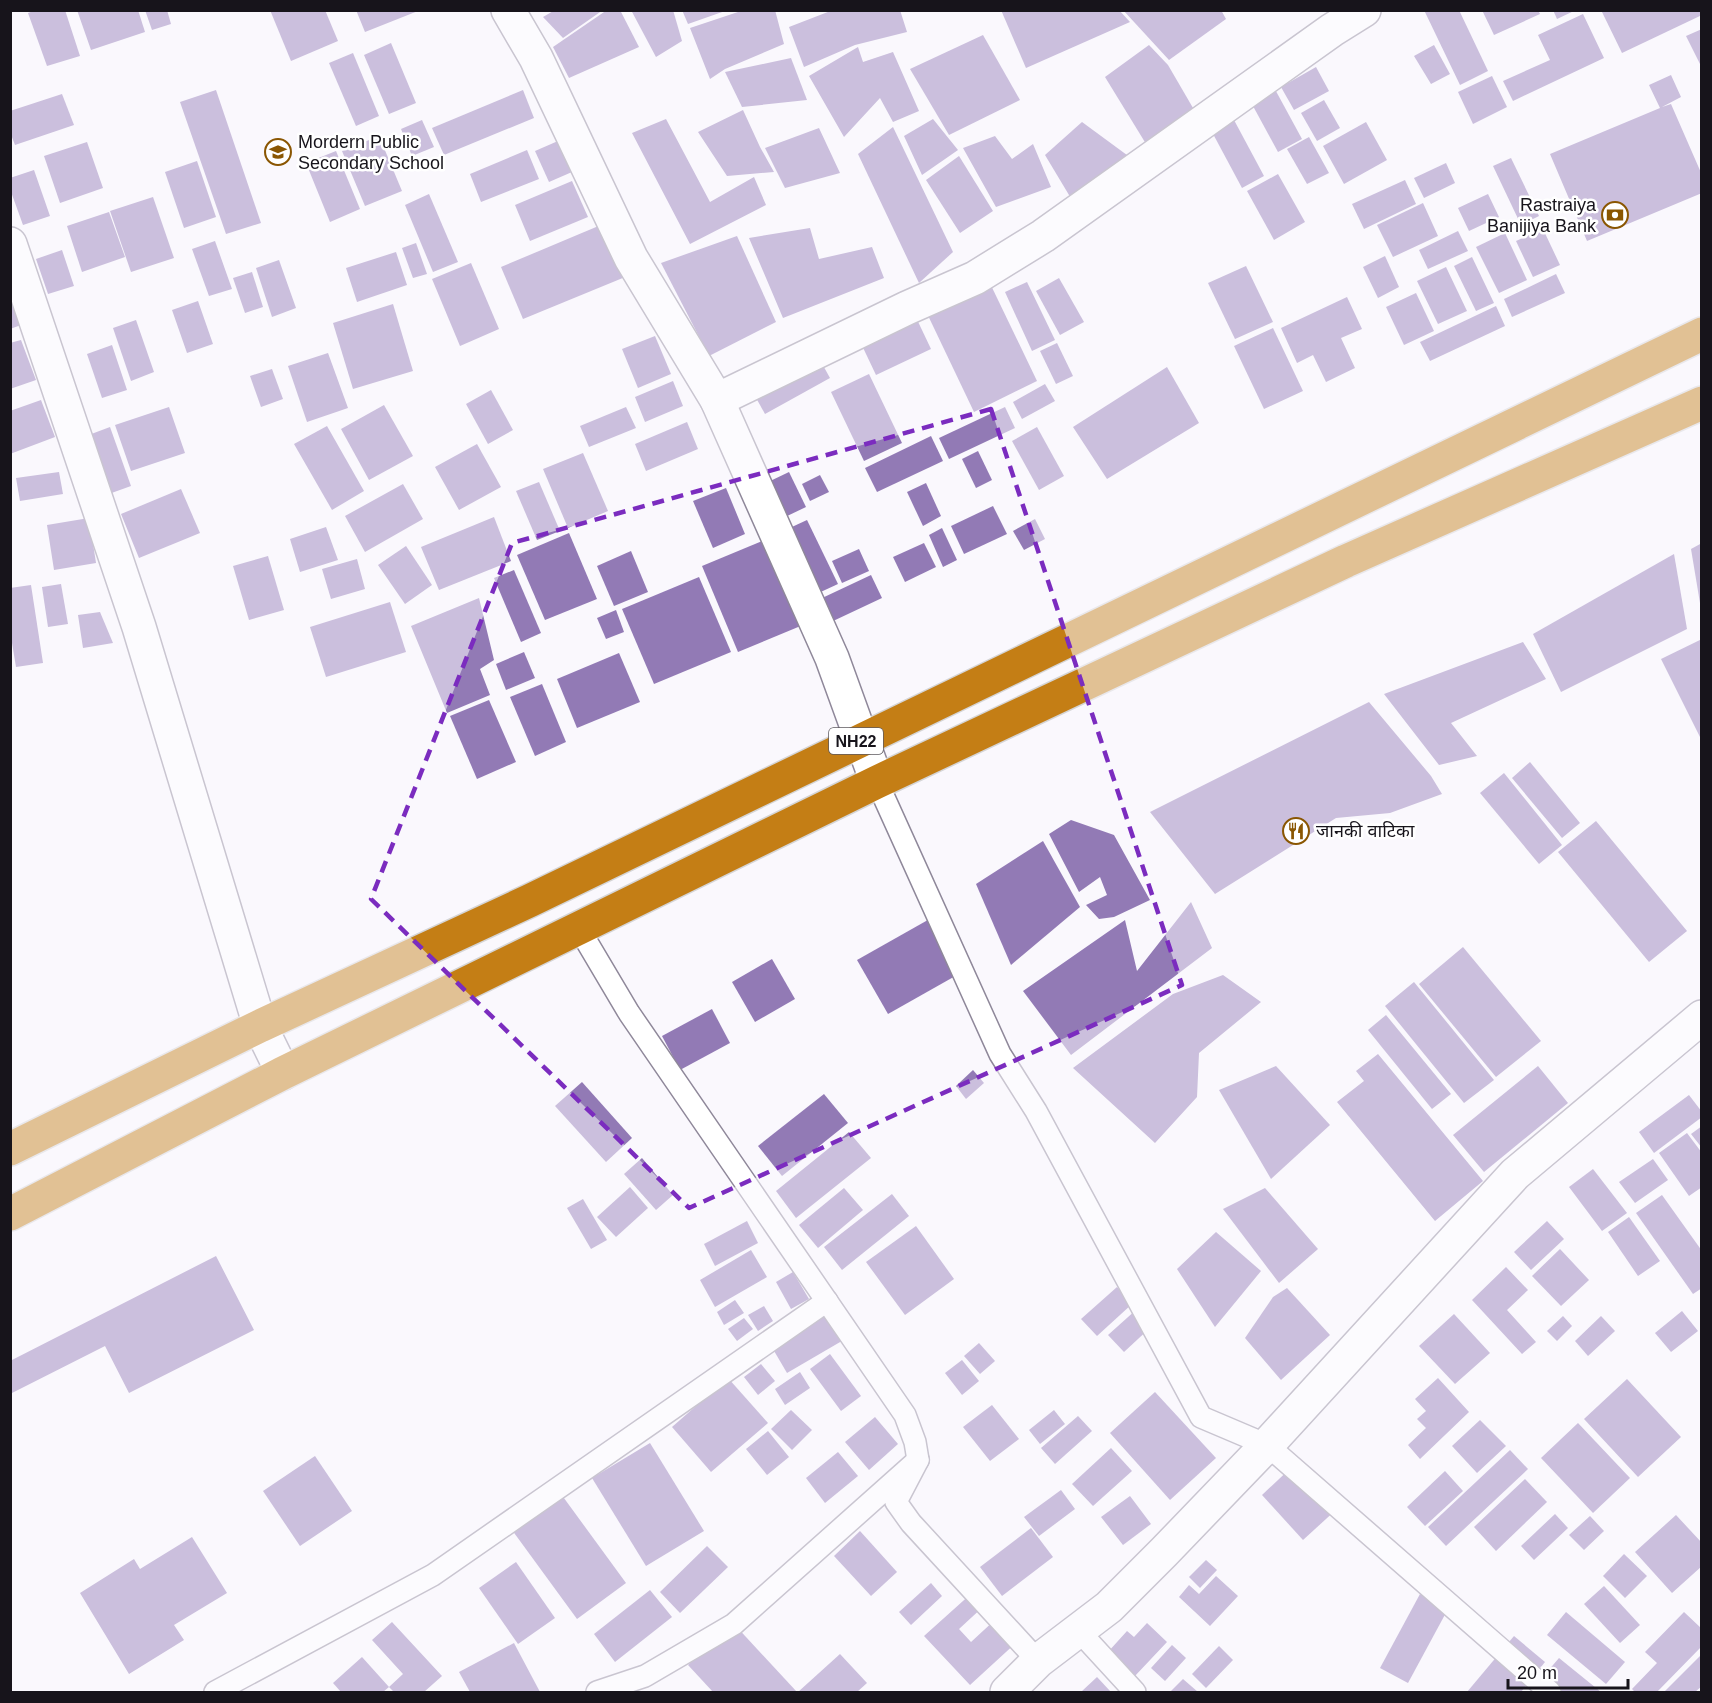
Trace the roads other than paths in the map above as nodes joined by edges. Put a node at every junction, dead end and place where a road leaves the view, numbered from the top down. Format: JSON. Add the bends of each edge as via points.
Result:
{"nodes":[{"id":1,"x":508,"y":10,"type":"edge"},
{"id":2,"x":1364,"y":10,"type":"edge"},
{"id":3,"x":10,"y":244,"type":"edge"},
{"id":4,"x":1701,"y":334,"type":"edge"},
{"id":5,"x":717,"y":400,"type":"junction"},
{"id":6,"x":1701,"y":403,"type":"edge"},
{"id":7,"x":862,"y":738,"type":"junction"},
{"id":8,"x":877,"y":782,"type":"junction"},
{"id":9,"x":578,"y":927,"type":"junction"},
{"id":10,"x":1701,"y":1017,"type":"edge"},
{"id":11,"x":260,"y":1026,"type":"junction"},
{"id":12,"x":283,"y":1073,"type":"junction"},
{"id":13,"x":10,"y":1149,"type":"edge"},
{"id":14,"x":10,"y":1214,"type":"edge"},
{"id":15,"x":827,"y":1300,"type":"junction"},
{"id":16,"x":1267,"y":1445,"type":"junction"},
{"id":17,"x":918,"y":1460,"type":"junction"},
{"id":18,"x":1078,"y":1630,"type":"junction"},
{"id":19,"x":1038,"y":1661,"type":"junction"},
{"id":20,"x":215,"y":1692,"type":"edge"},
{"id":21,"x":597,"y":1692,"type":"edge"},
{"id":22,"x":1007,"y":1692,"type":"edge"},
{"id":23,"x":1135,"y":1692,"type":"edge"},
{"id":24,"x":1550,"y":1692,"type":"edge"}],
"edges":[{"from":1,"to":5,"type":"street","via":[[570,125],[631,258]]},
{"from":2,"to":5,"type":"street","via":[[1043,236],[975,278]]},
{"from":3,"to":11,"type":"street","via":[[139,627]]},
{"from":4,"to":7,"type":"highway","number":"NH22"},
{"from":5,"to":7,"type":"street","via":[[832,658]]},
{"from":6,"to":8,"type":"highway","number":"NH22","via":[[1346,561]]},
{"from":7,"to":8,"type":"street"},
{"from":7,"to":11,"type":"highway","number":"NH22","via":[[529,901]]},
{"from":8,"to":9,"type":"highway","number":"NH22"},
{"from":8,"to":16,"type":"lane","via":[[1000,1054],[1036,1111],[1202,1417]]},
{"from":9,"to":12,"type":"highway","number":"NH22"},
{"from":9,"to":15,"type":"lane","via":[[629,1013]]},
{"from":10,"to":16,"type":"street","via":[[1515,1174]]},
{"from":11,"to":12,"type":"street"},
{"from":11,"to":13,"type":"highway","number":"NH22"},
{"from":12,"to":14,"type":"highway","number":"NH22"},
{"from":15,"to":17,"type":"lane","via":[[905,1415]]},
{"from":15,"to":20,"type":"lane","via":[[433,1575]]},
{"from":16,"to":18,"type":"street","via":[[1109,1607]]},
{"from":16,"to":24,"type":"lane"},
{"from":17,"to":19,"type":"lane","via":[[896,1502]]},
{"from":17,"to":21,"type":"lane","via":[[734,1624],[645,1676]]},
{"from":18,"to":19,"type":"street"},
{"from":18,"to":23,"type":"lane"},
{"from":19,"to":22,"type":"street"}]}
